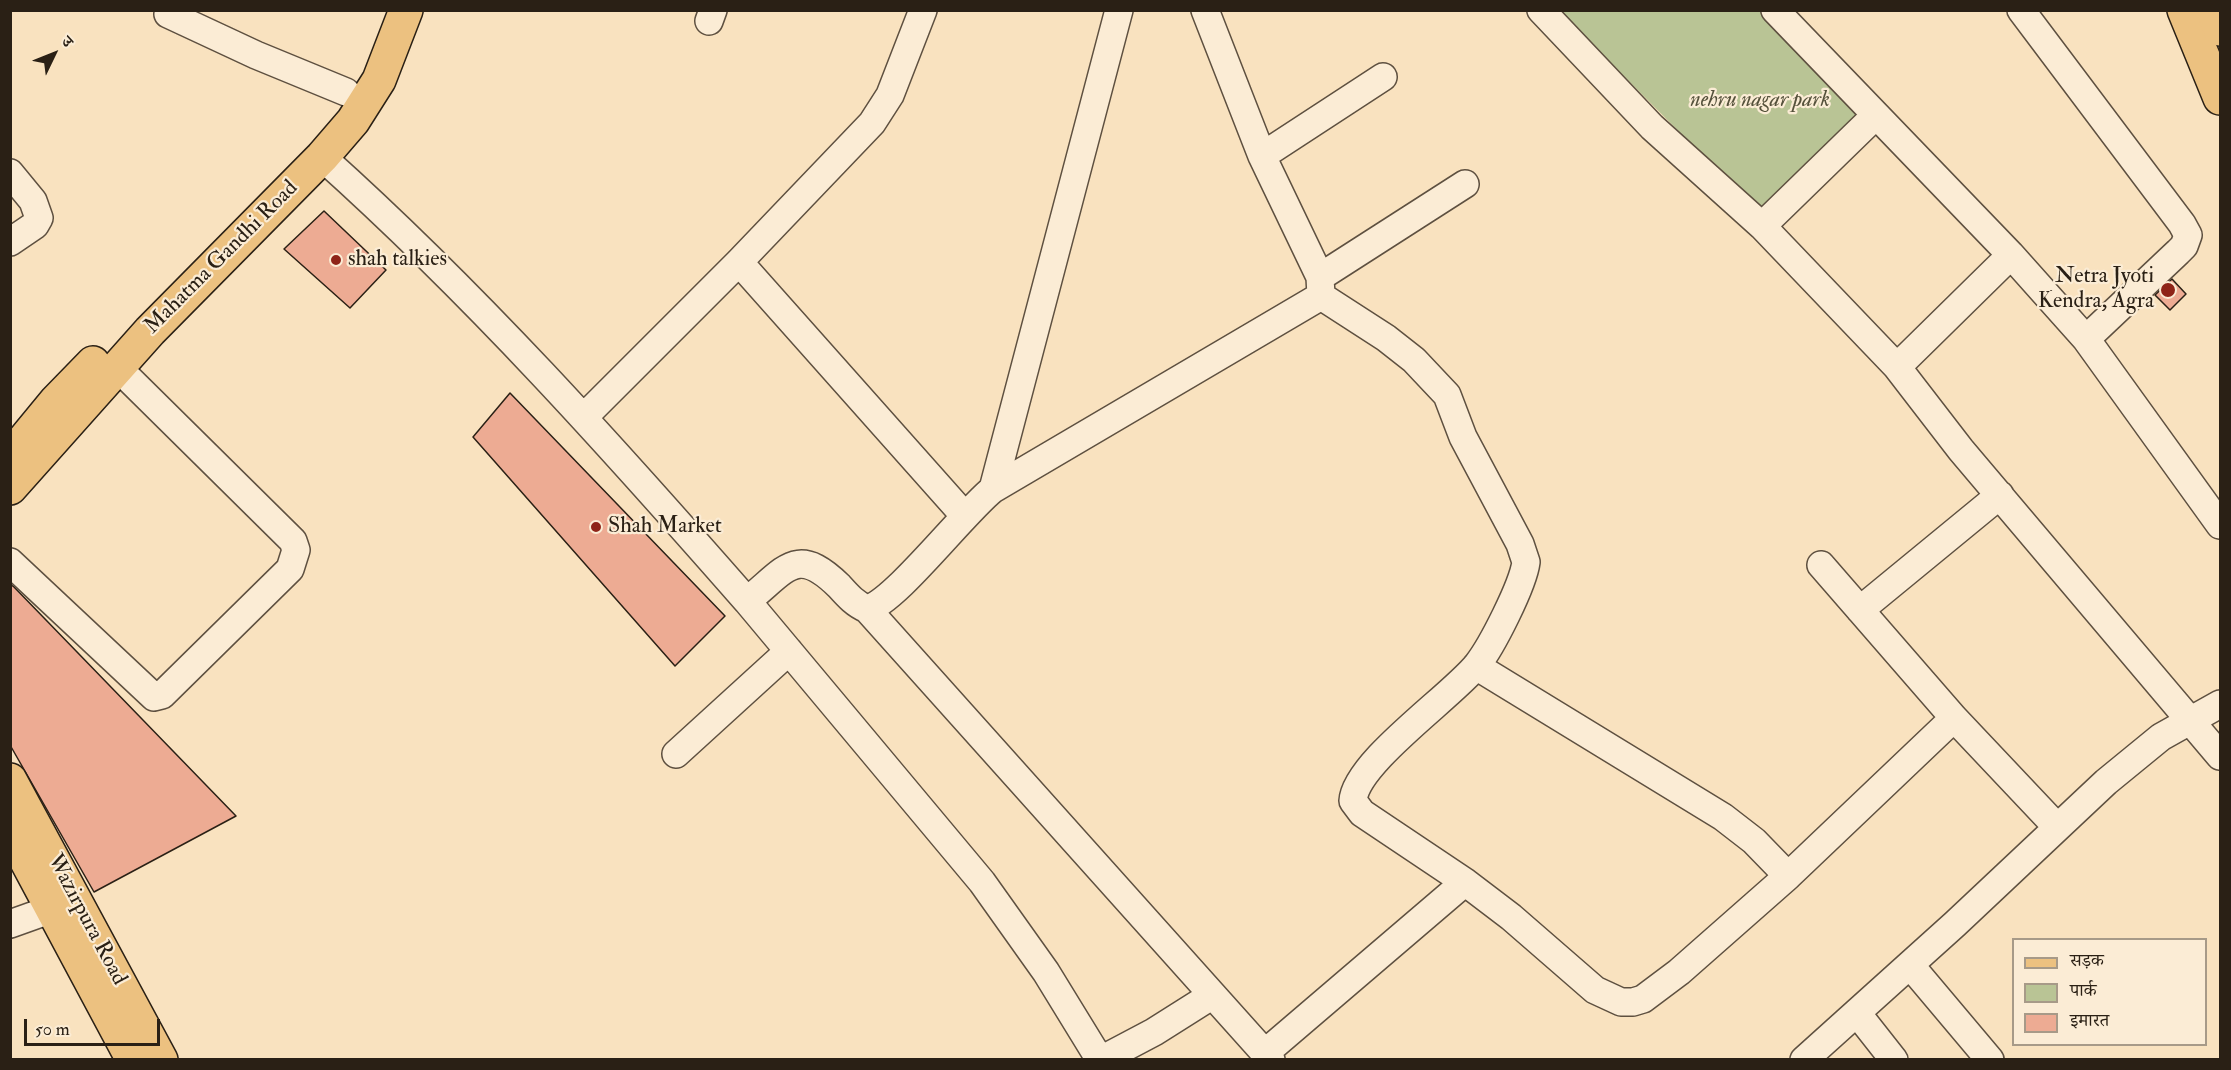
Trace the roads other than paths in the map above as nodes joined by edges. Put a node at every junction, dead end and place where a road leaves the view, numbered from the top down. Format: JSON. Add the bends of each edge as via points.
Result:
{"nodes":[{"id":1,"x":382,"y":10,"type":"edge"},
{"id":2,"x":406,"y":10,"type":"edge"},
{"id":3,"x":923,"y":10,"type":"edge"},
{"id":4,"x":1119,"y":10,"type":"edge"},
{"id":5,"x":1205,"y":10,"type":"edge"},
{"id":6,"x":1541,"y":10,"type":"edge"},
{"id":7,"x":1775,"y":10,"type":"edge"},
{"id":8,"x":2020,"y":10,"type":"edge"},
{"id":9,"x":2184,"y":10,"type":"edge"},
{"id":10,"x":2213,"y":10,"type":"edge"},
{"id":11,"x":168,"y":14,"type":"dead end"},
{"id":12,"x":2220,"y":29,"type":"edge"},
{"id":13,"x":1383,"y":77,"type":"dead end"},
{"id":14,"x":346,"y":92,"type":"junction"},
{"id":15,"x":2220,"y":98,"type":"edge"},
{"id":16,"x":1876,"y":115,"type":"junction"},
{"id":17,"x":1262,"y":156,"type":"junction"},
{"id":18,"x":322,"y":157,"type":"junction"},
{"id":19,"x":10,"y":173,"type":"edge"},
{"id":20,"x":1465,"y":184,"type":"dead end"},
{"id":21,"x":1762,"y":226,"type":"junction"},
{"id":22,"x":10,"y":242,"type":"edge"},
{"id":23,"x":2011,"y":255,"type":"junction"},
{"id":24,"x":739,"y":262,"type":"junction"},
{"id":25,"x":1320,"y":287,"type":"junction"},
{"id":26,"x":2086,"y":339,"type":"junction"},
{"id":27,"x":117,"y":367,"type":"junction"},
{"id":28,"x":1897,"y":367,"type":"junction"},
{"id":29,"x":584,"y":417,"type":"junction"},
{"id":30,"x":10,"y":456,"type":"edge"},
{"id":31,"x":10,"y":488,"type":"edge"},
{"id":32,"x":993,"y":489,"type":"junction"},
{"id":33,"x":2000,"y":495,"type":"junction"},
{"id":34,"x":964,"y":515,"type":"junction"},
{"id":35,"x":2220,"y":525,"type":"edge"},
{"id":36,"x":10,"y":562,"type":"edge"},
{"id":37,"x":1821,"y":565,"type":"dead end"},
{"id":38,"x":747,"y":601,"type":"junction"},
{"id":39,"x":867,"y":609,"type":"junction"},
{"id":40,"x":1860,"y":610,"type":"junction"},
{"id":41,"x":789,"y":651,"type":"junction"},
{"id":42,"x":1476,"y":666,"type":"junction"},
{"id":43,"x":2220,"y":704,"type":"edge"},
{"id":44,"x":1954,"y":718,"type":"junction"},
{"id":45,"x":2191,"y":719,"type":"junction"},
{"id":46,"x":676,"y":754,"type":"dead end"},
{"id":47,"x":2220,"y":756,"type":"edge"},
{"id":48,"x":10,"y":780,"type":"edge"},
{"id":49,"x":2056,"y":826,"type":"junction"},
{"id":50,"x":10,"y":830,"type":"edge"},
{"id":51,"x":1788,"y":876,"type":"junction"},
{"id":52,"x":1465,"y":882,"type":"junction"},
{"id":53,"x":51,"y":909,"type":"junction"},
{"id":54,"x":10,"y":924,"type":"edge"},
{"id":55,"x":1910,"y":965,"type":"junction"},
{"id":56,"x":1211,"y":996,"type":"junction"},
{"id":57,"x":1857,"y":1013,"type":"junction"},
{"id":58,"x":1268,"y":1056,"type":"edge"},
{"id":59,"x":133,"y":1059,"type":"edge"},
{"id":60,"x":161,"y":1059,"type":"edge"},
{"id":61,"x":1101,"y":1059,"type":"edge"},
{"id":62,"x":1804,"y":1059,"type":"edge"},
{"id":63,"x":1894,"y":1059,"type":"edge"},
{"id":64,"x":1990,"y":1059,"type":"edge"}],
"edges":[{"from":1,"to":14,"type":"main road","name":"Mahatma Gandhi Road","via":[[366,54]]},
{"from":2,"to":18,"type":"main road","name":"Mahatma Gandhi Road","via":[[379,80],[353,121]]},
{"from":3,"to":24,"type":"street","via":[[883,108],[861,136]]},
{"from":4,"to":32,"type":"street"},
{"from":5,"to":17,"type":"street"},
{"from":6,"to":21,"type":"street","via":[[1652,127]]},
{"from":7,"to":16,"type":"street"},
{"from":8,"to":26,"type":"street","via":[[2187,235],[2184,246]]},
{"from":9,"to":15,"type":"main road"},
{"from":10,"to":12,"type":"main road"},
{"from":11,"to":14,"type":"street"},
{"from":13,"to":17,"type":"street"},
{"from":14,"to":30,"type":"main road","name":"Mahatma Gandhi Road","via":[[308,143],[63,394]]},
{"from":16,"to":21,"type":"street"},
{"from":16,"to":23,"type":"street"},
{"from":17,"to":25,"type":"street"},
{"from":18,"to":27,"type":"main road","name":"Mahatma Gandhi Road"},
{"from":18,"to":29,"type":"street","via":[[474,302]]},
{"from":19,"to":22,"type":"street","via":[[33,201],[39,218]]},
{"from":20,"to":25,"type":"street"},
{"from":21,"to":28,"type":"street"},
{"from":23,"to":26,"type":"street"},
{"from":23,"to":28,"type":"street"},
{"from":24,"to":29,"type":"street"},
{"from":24,"to":34,"type":"street"},
{"from":25,"to":32,"type":"street"},
{"from":25,"to":42,"type":"street","via":[[1414,360],[1447,395],[1463,437],[1525,554],[1525,567],[1498,630]]},
{"from":26,"to":35,"type":"street"},
{"from":27,"to":31,"type":"main road","name":"Mahatma Gandhi Road"},
{"from":27,"to":36,"type":"street","via":[[293,541],[296,550],[290,569],[162,695],[154,697]]},
{"from":28,"to":33,"type":"street"},
{"from":29,"to":38,"type":"street"},
{"from":32,"to":34,"type":"street"},
{"from":33,"to":40,"type":"street"},
{"from":33,"to":45,"type":"street"},
{"from":34,"to":39,"type":"street","via":[[889,596]]},
{"from":37,"to":40,"type":"street"},
{"from":38,"to":39,"type":"street","via":[[795,564],[809,564]]},
{"from":38,"to":41,"type":"street"},
{"from":39,"to":56,"type":"street"},
{"from":40,"to":44,"type":"street"},
{"from":41,"to":46,"type":"street"},
{"from":41,"to":61,"type":"street","via":[[1008,916]]},
{"from":42,"to":51,"type":"street","via":[[1723,817],[1754,841]]},
{"from":42,"to":52,"type":"street","via":[[1382,754],[1355,789],[1353,801],[1362,813]]},
{"from":43,"to":45,"type":"street"},
{"from":44,"to":49,"type":"street"},
{"from":44,"to":51,"type":"street"},
{"from":45,"to":47,"type":"street"},
{"from":45,"to":49,"type":"street","via":[[2161,737]]},
{"from":48,"to":60,"type":"main road","name":"Wazirpura Road"},
{"from":49,"to":55,"type":"street"},
{"from":50,"to":53,"type":"main road","name":"Wazirpura Road"},
{"from":51,"to":52,"type":"street","via":[[1679,972],[1633,1002],[1621,1002],[1595,990]]},
{"from":52,"to":58,"type":"street"},
{"from":53,"to":54,"type":"street"},
{"from":53,"to":59,"type":"main road","name":"Wazirpura Road"},
{"from":55,"to":57,"type":"street"},
{"from":55,"to":64,"type":"street"},
{"from":56,"to":58,"type":"street"},
{"from":56,"to":61,"type":"street"},
{"from":57,"to":62,"type":"street"},
{"from":57,"to":63,"type":"street"}]}
